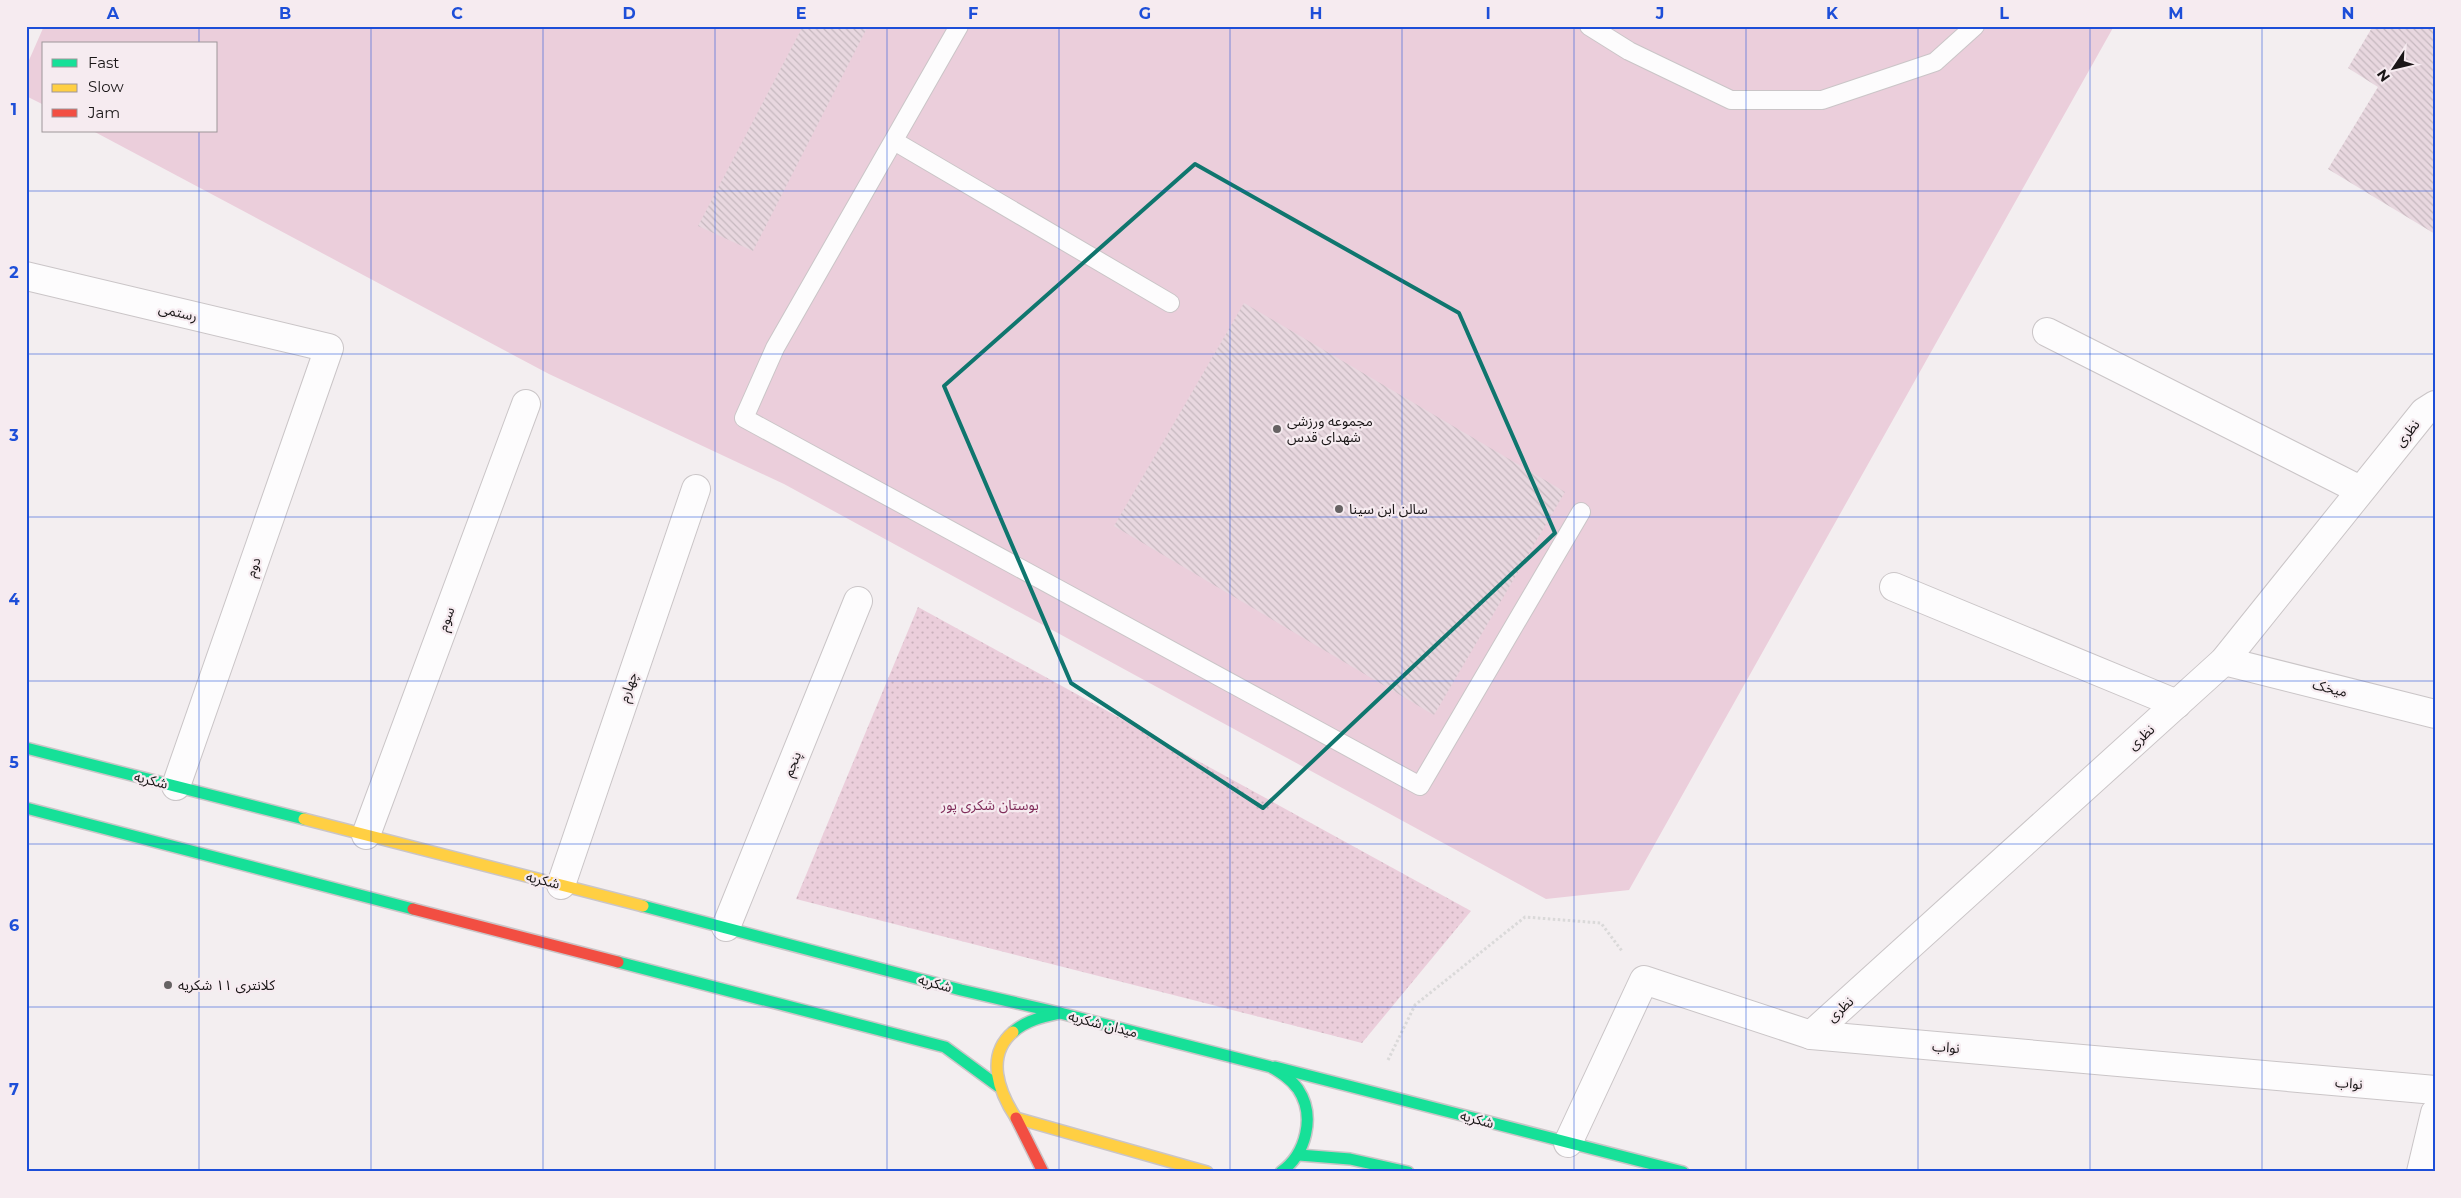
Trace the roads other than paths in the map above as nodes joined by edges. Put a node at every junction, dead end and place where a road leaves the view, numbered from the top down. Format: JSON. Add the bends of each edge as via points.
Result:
{"nodes":[{"id":1,"x":959,"y":26,"type":"edge"},
{"id":2,"x":1589,"y":26,"type":"edge"},
{"id":3,"x":1975,"y":26,"type":"edge"},
{"id":4,"x":894,"y":141,"type":"junction"},
{"id":5,"x":26,"y":276,"type":"edge"},
{"id":6,"x":1170,"y":303,"type":"dead end"},
{"id":7,"x":2047,"y":332,"type":"dead end"},
{"id":8,"x":329,"y":348,"type":"joint"},
{"id":9,"x":526,"y":404,"type":"dead end"},
{"id":10,"x":2431,"y":411,"type":"edge"},
{"id":11,"x":696,"y":489,"type":"dead end"},
{"id":12,"x":2360,"y":490,"type":"junction"},
{"id":13,"x":1581,"y":512,"type":"dead end"},
{"id":14,"x":1894,"y":587,"type":"dead end"},
{"id":15,"x":858,"y":600,"type":"dead end"},
{"id":16,"x":2224,"y":661,"type":"junction"},
{"id":17,"x":2177,"y":704,"type":"junction"},
{"id":18,"x":2435,"y":714,"type":"edge"},
{"id":19,"x":26,"y":748,"type":"edge"},
{"id":20,"x":176,"y":786,"type":"junction"},
{"id":21,"x":26,"y":808,"type":"edge"},
{"id":22,"x":366,"y":835,"type":"junction"},
{"id":23,"x":561,"y":884,"type":"junction"},
{"id":24,"x":726,"y":927,"type":"junction"},
{"id":25,"x":1060,"y":1013,"type":"junction"},
{"id":26,"x":1811,"y":1035,"type":"junction"},
{"id":27,"x":1271,"y":1066,"type":"junction"},
{"id":28,"x":998,"y":1086,"type":"junction"},
{"id":29,"x":2435,"y":1090,"type":"edge"},
{"id":30,"x":2435,"y":1113,"type":"edge"},
{"id":31,"x":1016,"y":1118,"type":"junction"},
{"id":32,"x":1568,"y":1143,"type":"junction"},
{"id":33,"x":1299,"y":1155,"type":"junction"},
{"id":34,"x":1394,"y":1170,"type":"edge"},
{"id":35,"x":1043,"y":1172,"type":"edge"},
{"id":36,"x":1207,"y":1172,"type":"edge"},
{"id":37,"x":1281,"y":1172,"type":"edge"},
{"id":38,"x":1683,"y":1172,"type":"edge"},
{"id":39,"x":2421,"y":1172,"type":"edge"}],
"edges":[{"from":1,"to":4,"type":"lane"},
{"from":2,"to":3,"type":"lane","via":[[1630,51],[1731,100],[1822,100],[1935,62]]},
{"from":4,"to":6,"type":"lane"},
{"from":4,"to":13,"type":"lane","via":[[775,348],[744,418],[1420,786]]},
{"from":5,"to":8,"type":"street","name":"رستمی"},
{"from":7,"to":12,"type":"street"},
{"from":8,"to":20,"type":"street","name":"دوم"},
{"from":9,"to":22,"type":"street","name":"سوم"},
{"from":10,"to":12,"type":"street","name":"نظری"},
{"from":11,"to":23,"type":"street","name":"چهارم"},
{"from":12,"to":16,"type":"street","name":"نظری"},
{"from":14,"to":17,"type":"street"},
{"from":15,"to":24,"type":"street","name":"پنجم"},
{"from":16,"to":17,"type":"street","name":"نظری"},
{"from":16,"to":18,"type":"street","name":"میخک"},
{"from":17,"to":26,"type":"street","name":"نظری"},
{"from":19,"to":20,"type":"main road","name":"شکریه"},
{"from":20,"to":22,"type":"main road","name":"شکریه"},
{"from":21,"to":28,"type":"main road","via":[[945,1047]]},
{"from":22,"to":23,"type":"main road","name":"شکریه"},
{"from":23,"to":24,"type":"main road","name":"شکریه"},
{"from":24,"to":25,"type":"main road","name":"شکریه"},
{"from":25,"to":27,"type":"main road","name":"میدان شکریه"},
{"from":25,"to":28,"type":"main road","name":"میدان شکریه","via":[[1041,1015],[1024,1022],[1010,1034],[1000,1050],[996,1068]]},
{"from":26,"to":29,"type":"street","name":"نواب"},
{"from":26,"to":32,"type":"street","name":"نواب","via":[[1644,980]]},
{"from":27,"to":32,"type":"main road","name":"شکریه"},
{"from":27,"to":33,"type":"main road","name":"میدان شکریه","via":[[1288,1078],[1301,1094],[1307,1114],[1307,1135]]},
{"from":28,"to":31,"type":"main road","name":"میدان شکریه","via":[[1005,1104]]},
{"from":30,"to":39,"type":"street"},
{"from":31,"to":35,"type":"main road","name":"میدان شکریه"},
{"from":31,"to":36,"type":"main road"},
{"from":32,"to":38,"type":"main road","name":"شکریه"},
{"from":33,"to":34,"type":"main road","via":[[1350,1159]]},
{"from":33,"to":37,"type":"main road","name":"میدان شکریه"}]}
